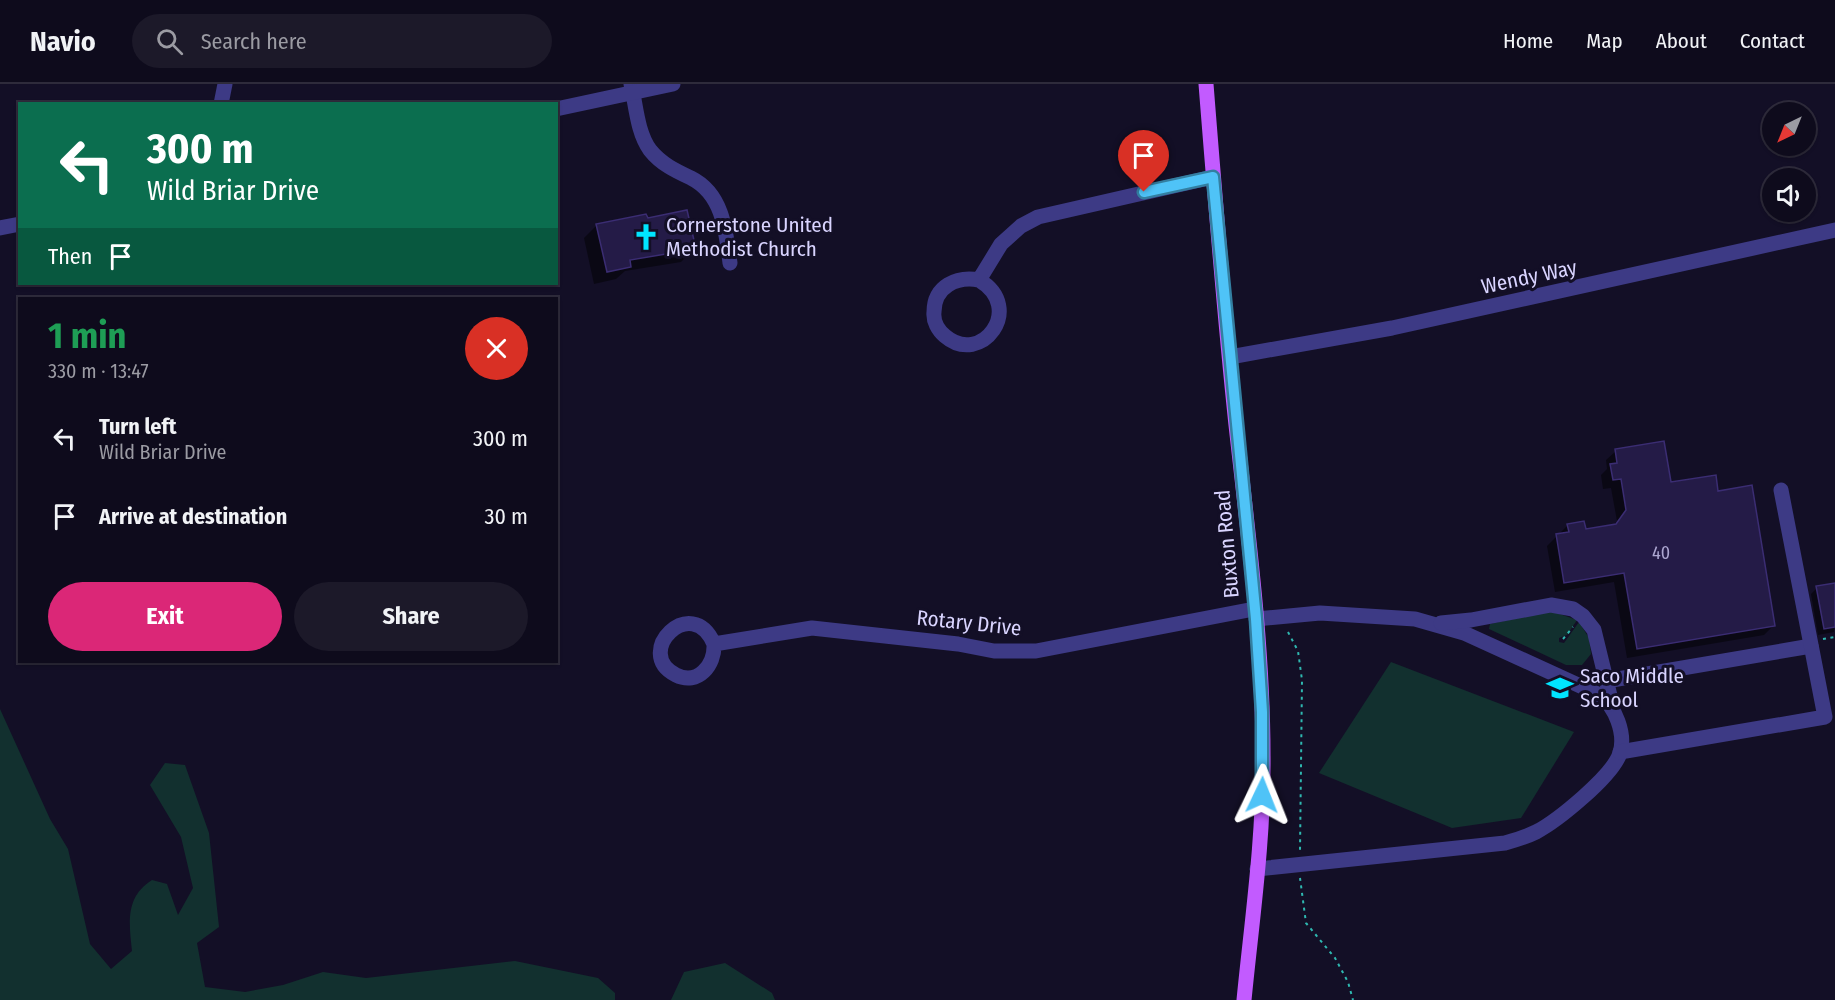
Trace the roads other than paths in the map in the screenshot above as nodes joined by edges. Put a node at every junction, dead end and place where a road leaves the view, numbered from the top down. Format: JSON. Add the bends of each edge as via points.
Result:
{"nodes":[{"id":1,"x":225,"y":84,"type":"edge"},
{"id":2,"x":674,"y":84,"type":"edge"},
{"id":3,"x":1206,"y":84,"type":"edge"},
{"id":4,"x":632,"y":88,"type":"edge"},
{"id":5,"x":221,"y":102,"type":"edge"},
{"id":6,"x":558,"y":108,"type":"edge"},
{"id":7,"x":1213,"y":177,"type":"junction"},
{"id":8,"x":18,"y":224,"type":"edge"},
{"id":9,"x":0,"y":228,"type":"edge"},
{"id":10,"x":1835,"y":230,"type":"edge"},
{"id":11,"x":730,"y":262,"type":"dead end"},
{"id":12,"x":979,"y":280,"type":"junction"},
{"id":13,"x":1230,"y":357,"type":"junction"},
{"id":14,"x":1781,"y":490,"type":"dead end"},
{"id":15,"x":1255,"y":614,"type":"junction"},
{"id":16,"x":1436,"y":623,"type":"junction"},
{"id":17,"x":714,"y":644,"type":"dead end"},
{"id":18,"x":1811,"y":645,"type":"junction"},
{"id":19,"x":1606,"y":681,"type":"junction"},
{"id":20,"x":1612,"y":704,"type":"junction"},
{"id":21,"x":1620,"y":752,"type":"junction"},
{"id":22,"x":1257,"y":869,"type":"junction"},
{"id":23,"x":1244,"y":1000,"type":"edge"}],
"edges":[{"from":1,"to":5,"type":"street"},
{"from":2,"to":4,"type":"street"},
{"from":3,"to":7,"type":"main road","name":"Buxton Road"},
{"from":4,"to":6,"type":"street"},
{"from":4,"to":11,"type":"street","via":[[643,136],[651,151],[670,168],[702,185],[713,198],[724,222]]},
{"from":7,"to":12,"type":"street","via":[[1038,217],[1000,244]]},
{"from":7,"to":13,"type":"main road","name":"Buxton Road"},
{"from":8,"to":9,"type":"street"},
{"from":10,"to":13,"type":"street","name":"Wendy Way","via":[[1392,328]]},
{"from":12,"to":12,"type":"street","via":[[956,279],[939,293],[934,303],[936,325],[952,341],[973,344],[983,340],[997,325],[999,304],[988,285]]},
{"from":13,"to":15,"type":"main road","name":"Buxton Road"},
{"from":14,"to":18,"type":"street"},
{"from":15,"to":16,"type":"street","name":"Rotary Drive","via":[[1354,614]]},
{"from":15,"to":17,"type":"street","name":"Rotary Drive","via":[[1036,651],[994,651],[812,628]]},
{"from":15,"to":22,"type":"main road","name":"Buxton Road","via":[[1263,756]]},
{"from":16,"to":19,"type":"street","via":[[1551,605],[1567,607],[1583,616],[1594,630]]},
{"from":16,"to":20,"type":"street","via":[[1565,678]]},
{"from":18,"to":19,"type":"street"},
{"from":18,"to":21,"type":"street","via":[[1825,717]]},
{"from":19,"to":20,"type":"street"},
{"from":20,"to":21,"type":"street"},
{"from":21,"to":22,"type":"street","via":[[1610,769],[1574,805],[1525,837],[1505,843]]},
{"from":22,"to":23,"type":"main road","name":"Buxton Road"}]}
